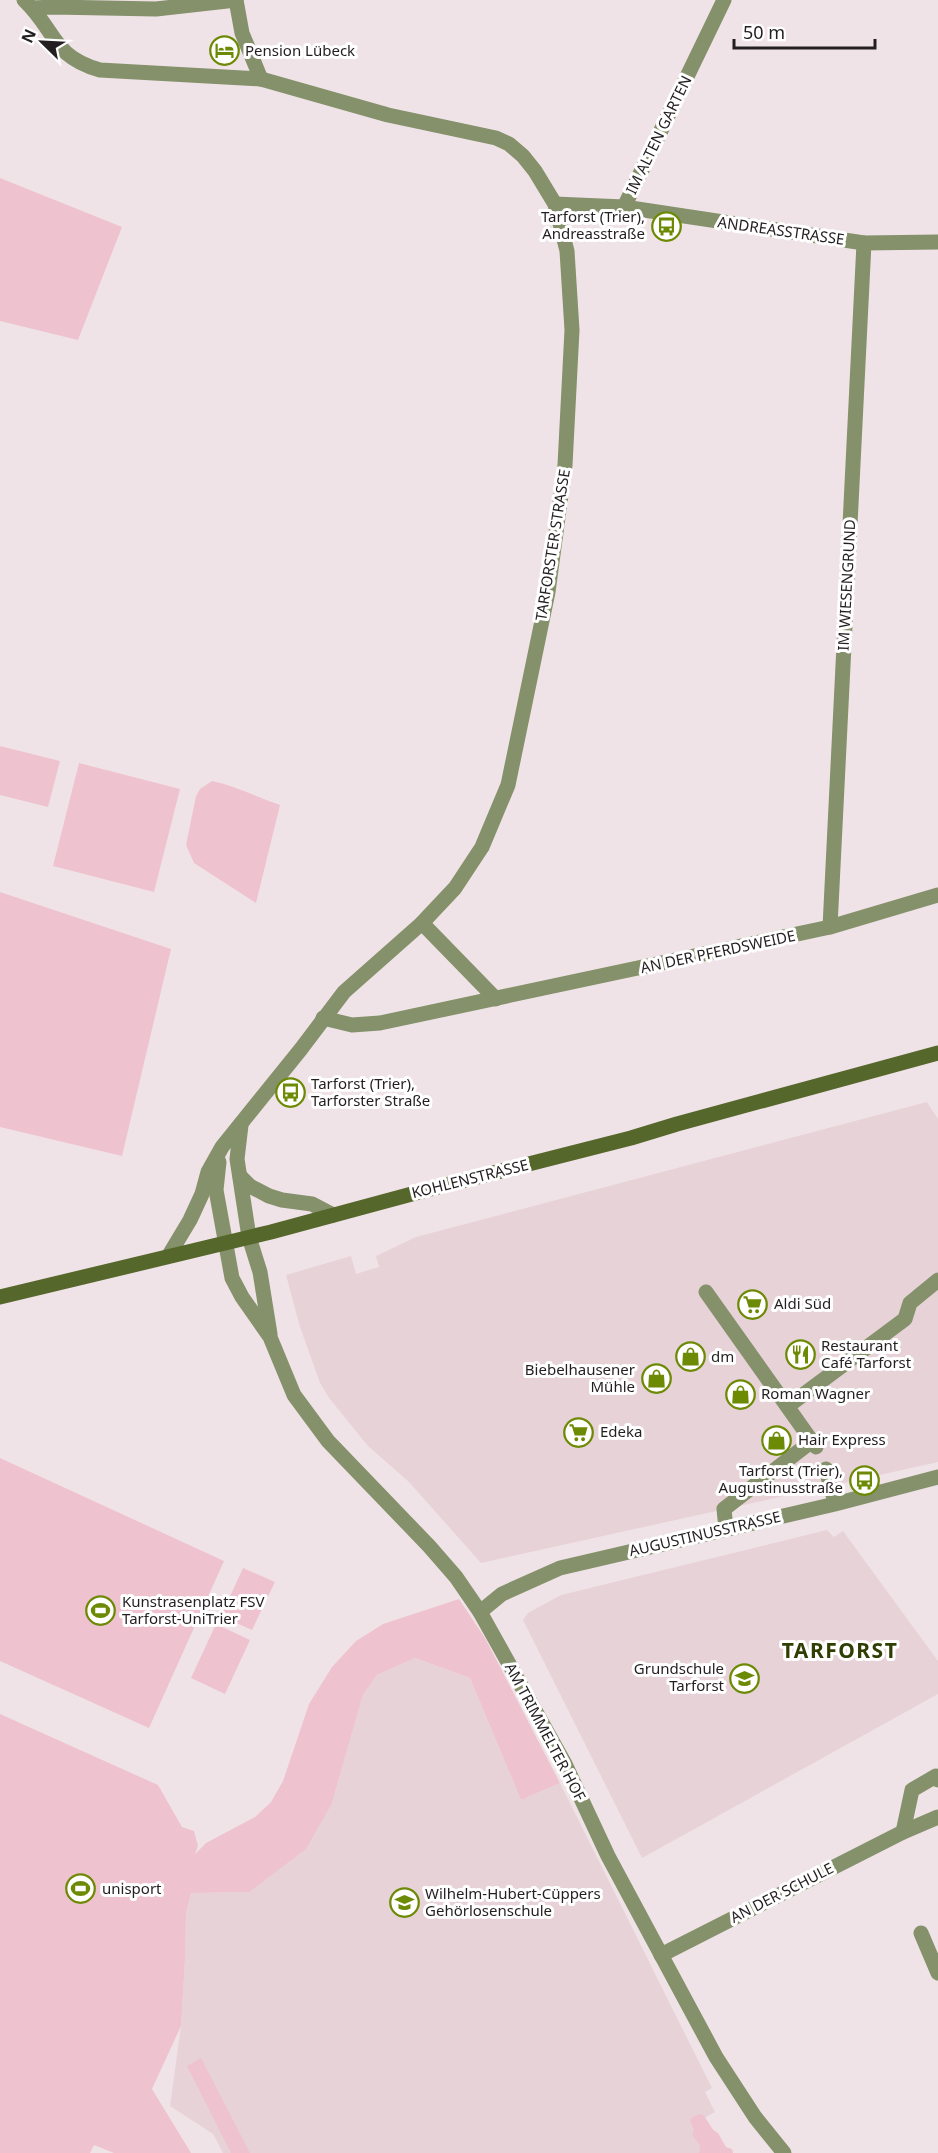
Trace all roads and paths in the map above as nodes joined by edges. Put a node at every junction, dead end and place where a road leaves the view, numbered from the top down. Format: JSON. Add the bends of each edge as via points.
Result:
{"nodes":[{"id":1,"x":236,"y":0,"type":"edge"},
{"id":2,"x":724,"y":0,"type":"edge"},
{"id":3,"x":29,"y":4,"type":"edge"},
{"id":4,"x":261,"y":79,"type":"junction"},
{"id":5,"x":555,"y":204,"type":"junction"},
{"id":6,"x":624,"y":207,"type":"junction"},
{"id":7,"x":938,"y":242,"type":"edge"},
{"id":8,"x":864,"y":243,"type":"junction"},
{"id":9,"x":938,"y":895,"type":"edge"},
{"id":10,"x":422,"y":923,"type":"junction"},
{"id":11,"x":830,"y":927,"type":"junction"},
{"id":12,"x":496,"y":999,"type":"junction"},
{"id":13,"x":323,"y":1018,"type":"junction"},
{"id":14,"x":938,"y":1053,"type":"edge"},
{"id":15,"x":242,"y":1122,"type":"junction"},
{"id":16,"x":222,"y":1147,"type":"junction"},
{"id":17,"x":240,"y":1176,"type":"junction"},
{"id":18,"x":333,"y":1215,"type":"junction"},
{"id":19,"x":249,"y":1237,"type":"junction"},
{"id":20,"x":225,"y":1242,"type":"junction"},
{"id":21,"x":169,"y":1255,"type":"junction"},
{"id":22,"x":938,"y":1280,"type":"edge"},
{"id":23,"x":706,"y":1292,"type":"dead end"},
{"id":24,"x":0,"y":1297,"type":"edge"},
{"id":25,"x":270,"y":1337,"type":"junction"},
{"id":26,"x":788,"y":1406,"type":"junction"},
{"id":27,"x":826,"y":1469,"type":"dead end"},
{"id":28,"x":938,"y":1477,"type":"edge"},
{"id":29,"x":833,"y":1495,"type":"dead end"},
{"id":30,"x":726,"y":1529,"type":"junction"},
{"id":31,"x":480,"y":1612,"type":"junction"},
{"id":32,"x":938,"y":1780,"type":"edge"},
{"id":33,"x":938,"y":1817,"type":"edge"},
{"id":34,"x":903,"y":1832,"type":"junction"},
{"id":35,"x":921,"y":1933,"type":"dead end"},
{"id":36,"x":661,"y":1955,"type":"junction"},
{"id":37,"x":938,"y":1973,"type":"edge"},
{"id":38,"x":783,"y":2153,"type":"edge"}],
"edges":[{"from":1,"to":3,"type":"street","name":"TARFORSTER STRASSE","via":[[156,9]]},
{"from":1,"to":4,"type":"street","name":"TARFORSTER STRASSE","via":[[242,33]]},
{"from":2,"to":6,"type":"street","name":"IM ALTEN GARTEN"},
{"from":3,"to":4,"type":"street","name":"TARFORSTER STRASSE","via":[[65,53],[100,70]]},
{"from":4,"to":5,"type":"street","name":"TARFORSTER STRASSE","via":[[388,115],[496,138],[523,156]]},
{"from":5,"to":6,"type":"street","name":"IM ALTEN GARTEN"},
{"from":5,"to":10,"type":"street","name":"TARFORSTER STRASSE","via":[[567,251],[572,330],[565,465],[548,592],[508,785],[482,847],[455,888]]},
{"from":6,"to":8,"type":"street","name":"ANDREASSTRASSE"},
{"from":7,"to":8,"type":"street","name":"ANDREASSTRASSE"},
{"from":8,"to":11,"type":"street","name":"IM WIESENGRUND"},
{"from":9,"to":11,"type":"street","name":"AN DER PFERDSWEIDE"},
{"from":10,"to":12,"type":"street"},
{"from":10,"to":13,"type":"street","name":"TARFORSTER STRASSE","via":[[344,992]]},
{"from":11,"to":12,"type":"street","name":"AN DER PFERDSWEIDE"},
{"from":12,"to":13,"type":"street","name":"AN DER PFERDSWEIDE","via":[[380,1023],[352,1025]]},
{"from":13,"to":15,"type":"street","name":"TARFORSTER STRASSE"},
{"from":14,"to":18,"type":"main road","name":"KOHLENSTRASSE"},
{"from":15,"to":16,"type":"street","name":"TARFORSTER STRASSE"},
{"from":15,"to":17,"type":"street"},
{"from":16,"to":20,"type":"street","via":[[216,1190]]},
{"from":16,"to":21,"type":"street","name":"TARFORSTER STRASSE","via":[[190,1220]]},
{"from":17,"to":18,"type":"street","via":[[269,1196],[312,1204]]},
{"from":17,"to":19,"type":"street"},
{"from":18,"to":19,"type":"main road","name":"KOHLENSTRASSE"},
{"from":19,"to":20,"type":"main road","name":"KOHLENSTRASSE"},
{"from":19,"to":25,"type":"street","name":"AM TRIMMELTER HOF","via":[[260,1272]]},
{"from":20,"to":21,"type":"main road","name":"KOHLENSTRASSE"},
{"from":20,"to":25,"type":"street","name":"AM TRIMMELTER HOF","via":[[232,1278]]},
{"from":21,"to":24,"type":"main road","name":"KOHLENSTRASSE"},
{"from":22,"to":26,"type":"street","via":[[910,1303],[905,1318]]},
{"from":23,"to":26,"type":"street"},
{"from":25,"to":31,"type":"street","name":"AM TRIMMELTER HOF","via":[[294,1395],[318,1430],[429,1546]]},
{"from":26,"to":30,"type":"street","via":[[814,1444],[724,1509]]},
{"from":27,"to":29,"type":"street"},
{"from":28,"to":30,"type":"street","name":"AUGUSTINUSSTRASSE"},
{"from":30,"to":31,"type":"street","name":"AUGUSTINUSSTRASSE","via":[[560,1568],[502,1594]]},
{"from":31,"to":36,"type":"street","name":"AM TRIMMELTER HOF","via":[[565,1764]]},
{"from":32,"to":34,"type":"street","via":[[936,1776],[912,1790]]},
{"from":33,"to":34,"type":"street","name":"AN DER SCHULE"},
{"from":34,"to":36,"type":"street","name":"AN DER SCHULE"},
{"from":35,"to":37,"type":"street"},
{"from":36,"to":38,"type":"street","name":"AM TRIMMELTER HOF","via":[[738,2092]]}]}
